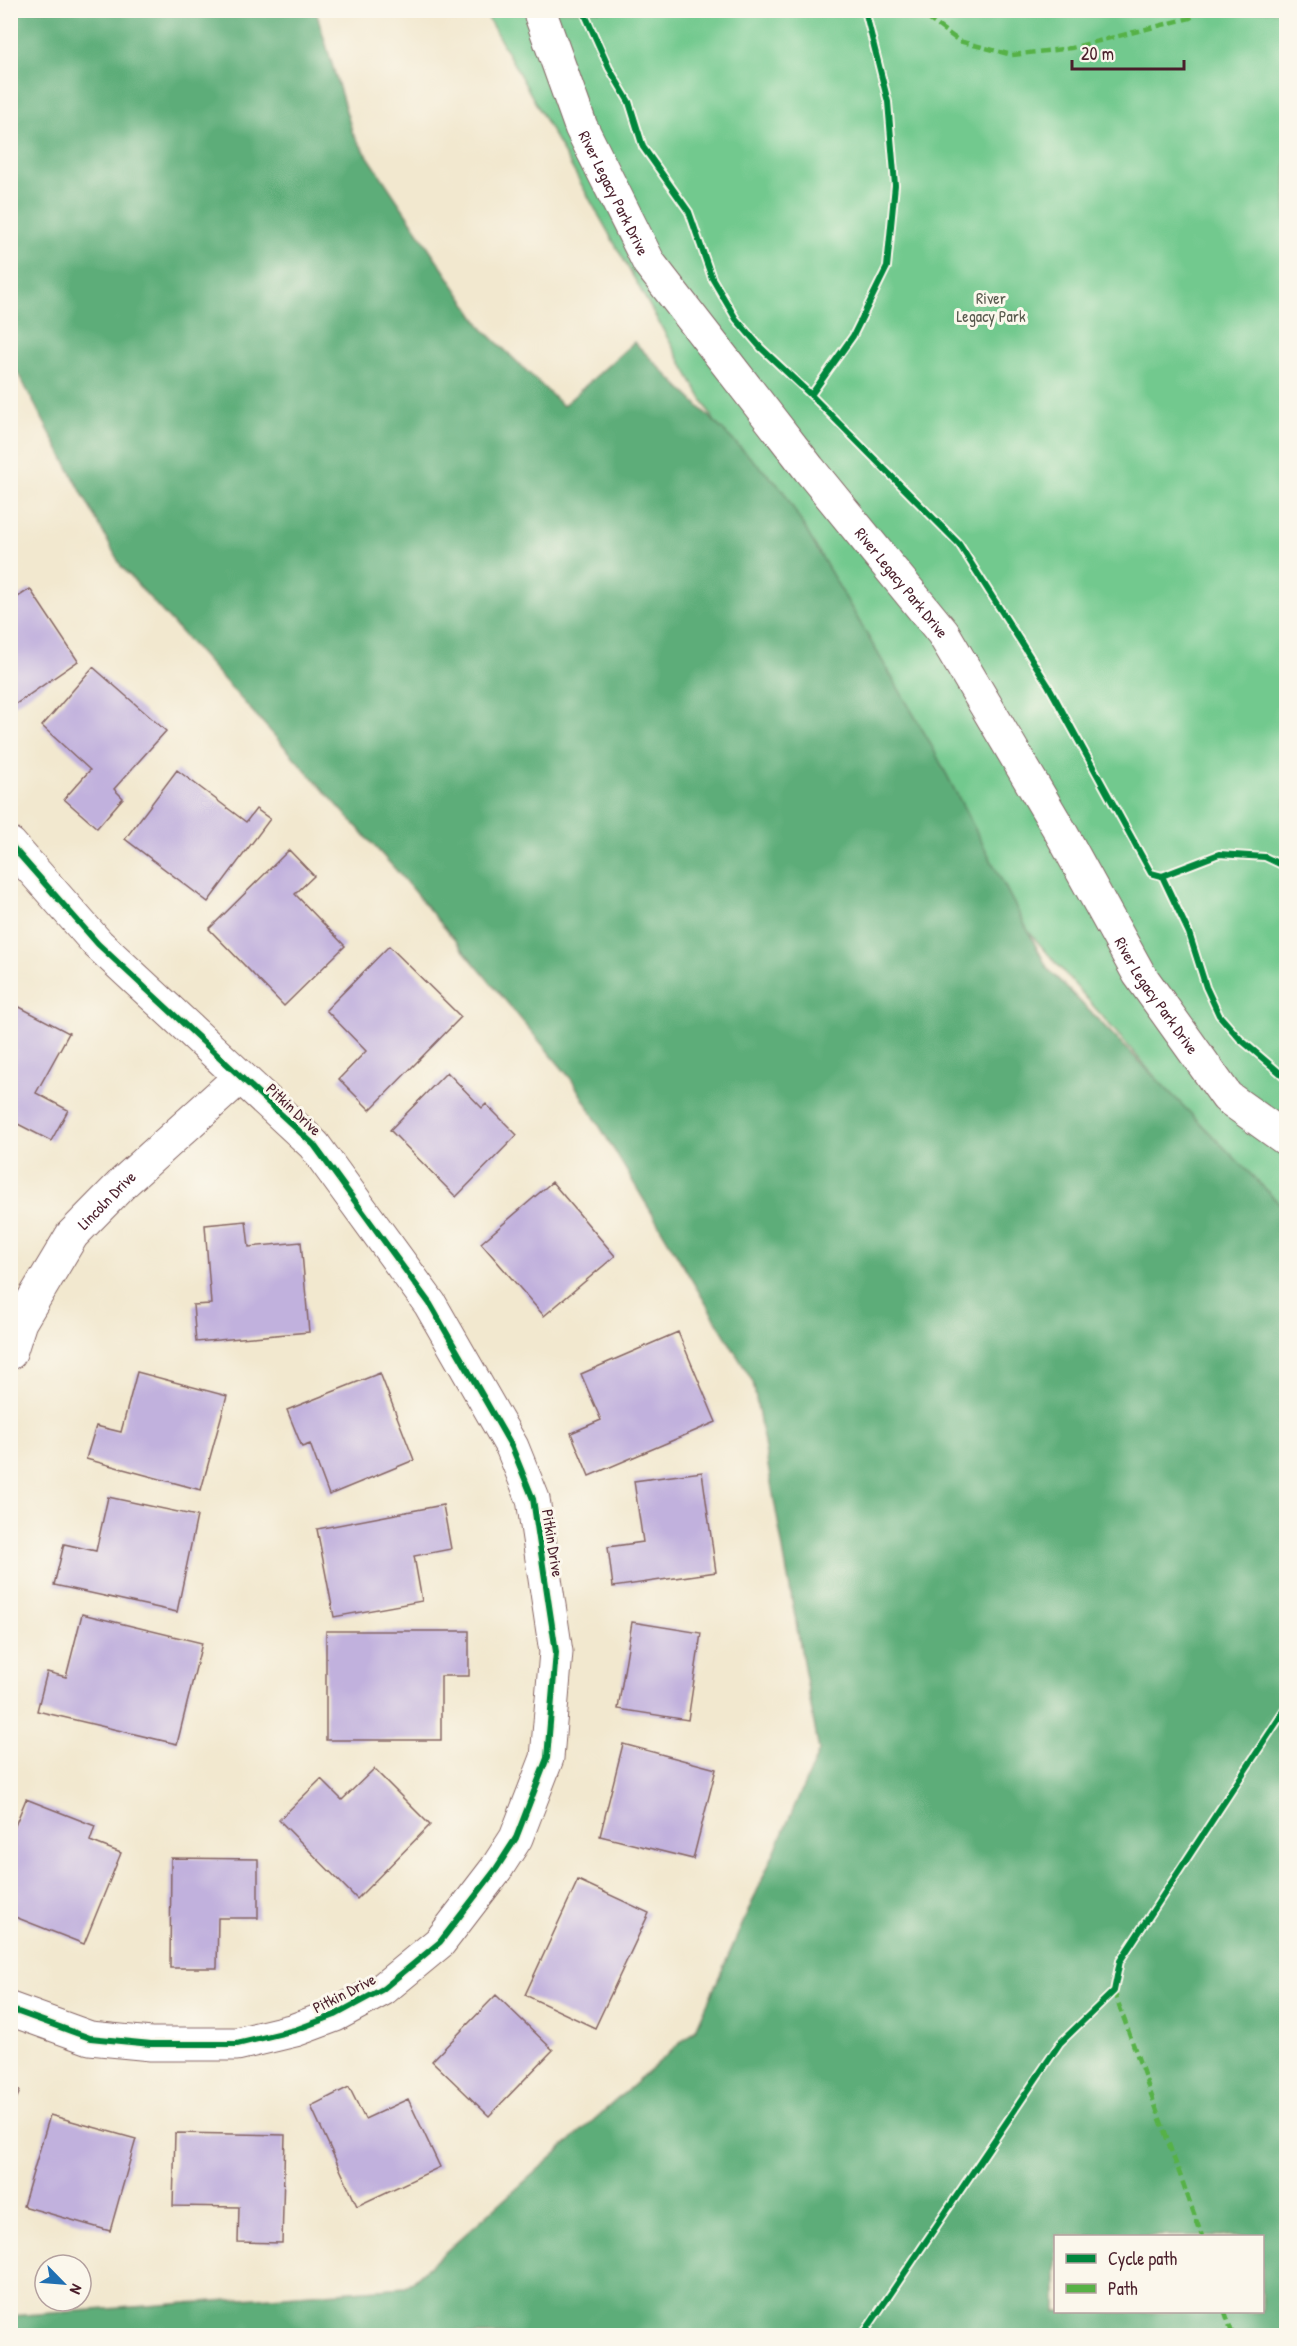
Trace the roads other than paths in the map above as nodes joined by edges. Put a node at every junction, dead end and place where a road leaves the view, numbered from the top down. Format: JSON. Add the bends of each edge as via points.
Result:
{"nodes":[{"id":1,"x":539,"y":10,"type":"edge"},
{"id":2,"x":10,"y":844,"type":"edge"},
{"id":3,"x":240,"y":1077,"type":"junction"},
{"id":4,"x":1287,"y":1139,"type":"edge"},
{"id":5,"x":10,"y":1353,"type":"edge"},
{"id":6,"x":10,"y":2009,"type":"edge"}],
"edges":[{"from":1,"to":4,"type":"street","name":"River Legacy Park Drive","via":[[581,127],[649,263],[809,469],[944,633],[1139,974],[1227,1097]]},
{"from":2,"to":3,"type":"street","name":"Pitkin Drive","via":[[98,944]]},
{"from":3,"to":5,"type":"street","name":"Lincoln Drive","via":[[72,1235],[20,1322]]},
{"from":3,"to":6,"type":"street","name":"Pitkin Drive","via":[[314,1145],[430,1304],[512,1447],[533,1499],[556,1652],[547,1758],[516,1838],[441,1942],[383,1989],[335,2015],[295,2030],[237,2044],[151,2044],[90,2038]]}]}
